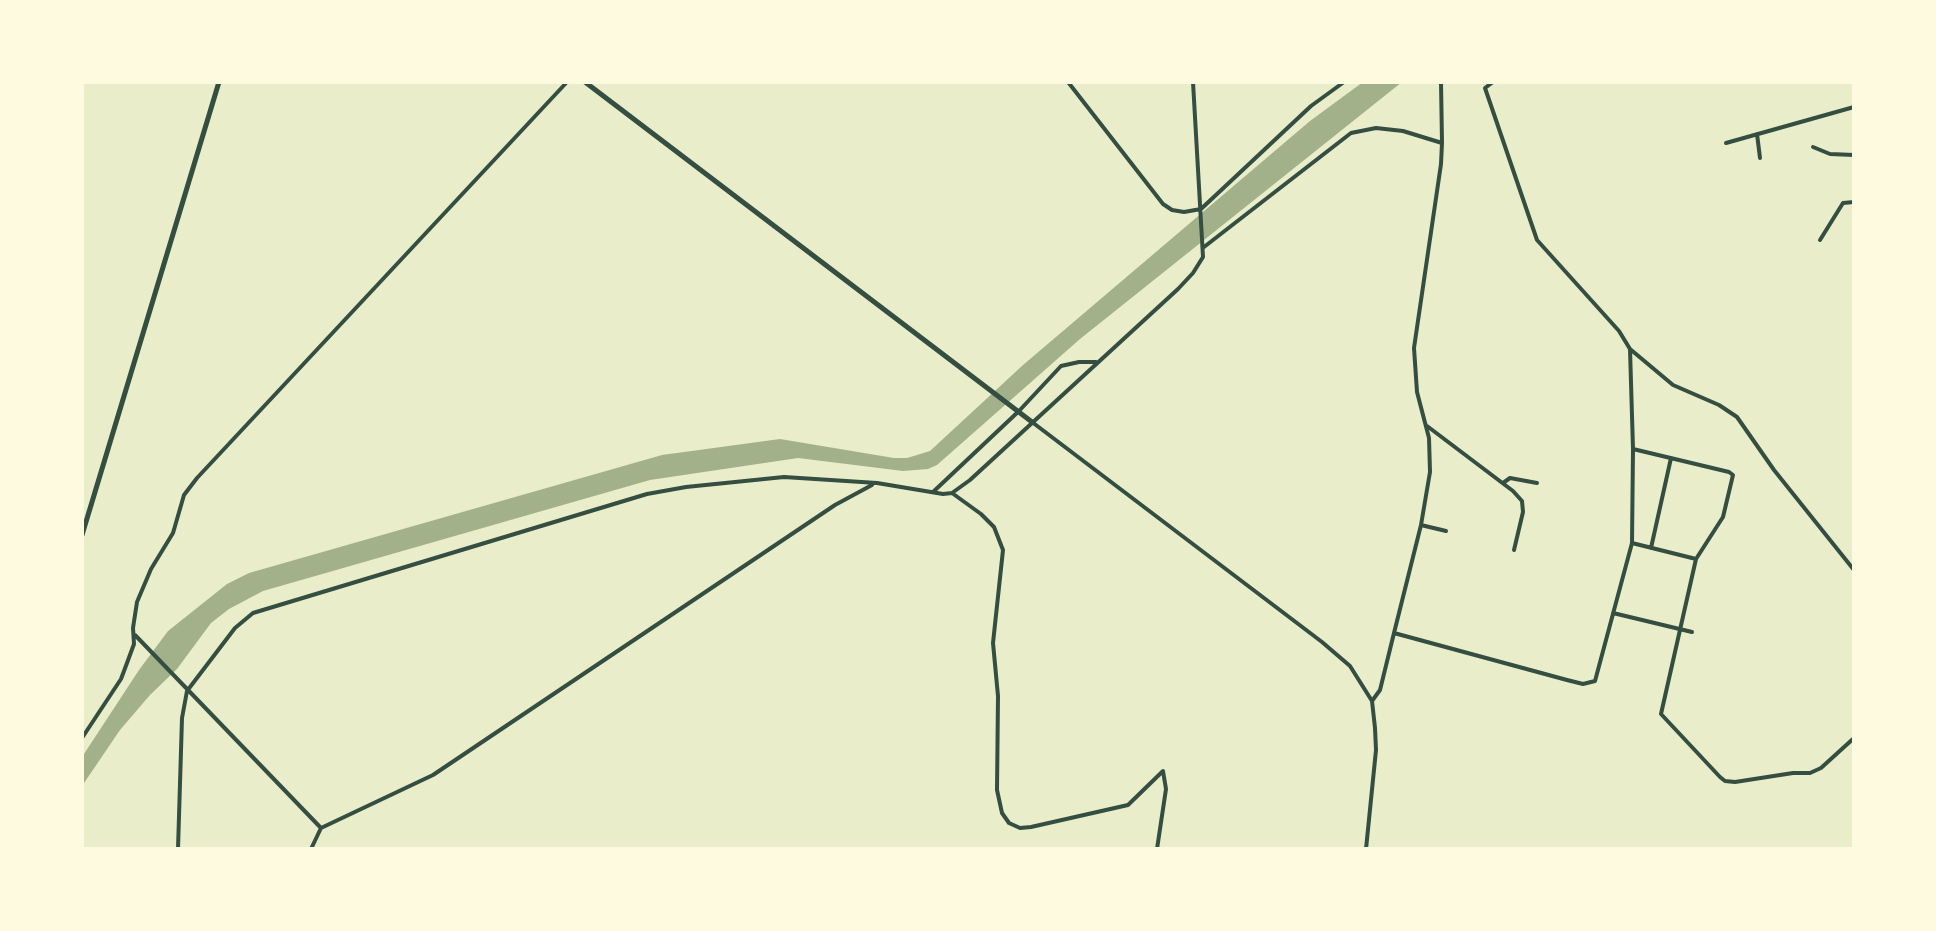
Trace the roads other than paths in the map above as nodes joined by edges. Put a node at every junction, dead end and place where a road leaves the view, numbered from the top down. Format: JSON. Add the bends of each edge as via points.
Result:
{"nodes":[{"id":1,"x":219,"y":82,"type":"edge"},
{"id":2,"x":567,"y":82,"type":"edge"},
{"id":3,"x":585,"y":82,"type":"edge"},
{"id":4,"x":1068,"y":82,"type":"edge"},
{"id":5,"x":1193,"y":82,"type":"edge"},
{"id":6,"x":1344,"y":82,"type":"edge"},
{"id":7,"x":1441,"y":82,"type":"edge"},
{"id":8,"x":1482,"y":82,"type":"edge"},
{"id":9,"x":1493,"y":82,"type":"edge"},
{"id":10,"x":1485,"y":88,"type":"junction"},
{"id":11,"x":1854,"y":107,"type":"edge"},
{"id":12,"x":1757,"y":134,"type":"junction"},
{"id":13,"x":1442,"y":143,"type":"junction"},
{"id":14,"x":1726,"y":143,"type":"dead end"},
{"id":15,"x":1813,"y":147,"type":"dead end"},
{"id":16,"x":1854,"y":155,"type":"edge"},
{"id":17,"x":1760,"y":158,"type":"dead end"},
{"id":18,"x":1854,"y":202,"type":"edge"},
{"id":19,"x":1201,"y":212,"type":"junction"},
{"id":20,"x":1820,"y":240,"type":"dead end"},
{"id":21,"x":1204,"y":247,"type":"junction"},
{"id":22,"x":1630,"y":349,"type":"junction"},
{"id":23,"x":1098,"y":362,"type":"junction"},
{"id":24,"x":1019,"y":411,"type":"junction"},
{"id":25,"x":1032,"y":422,"type":"junction"},
{"id":26,"x":1425,"y":425,"type":"junction"},
{"id":27,"x":1633,"y":449,"type":"junction"},
{"id":28,"x":1671,"y":458,"type":"junction"},
{"id":29,"x":877,"y":483,"type":"junction"},
{"id":30,"x":1503,"y":483,"type":"junction"},
{"id":31,"x":1537,"y":483,"type":"dead end"},
{"id":32,"x":933,"y":492,"type":"junction"},
{"id":33,"x":952,"y":493,"type":"junction"},
{"id":34,"x":1421,"y":525,"type":"junction"},
{"id":35,"x":1446,"y":531,"type":"dead end"},
{"id":36,"x":82,"y":535,"type":"edge"},
{"id":37,"x":1632,"y":543,"type":"junction"},
{"id":38,"x":1651,"y":548,"type":"junction"},
{"id":39,"x":1514,"y":550,"type":"dead end"},
{"id":40,"x":1696,"y":559,"type":"junction"},
{"id":41,"x":1854,"y":570,"type":"edge"},
{"id":42,"x":1613,"y":613,"type":"junction"},
{"id":43,"x":1679,"y":629,"type":"junction"},
{"id":44,"x":1692,"y":632,"type":"dead end"},
{"id":45,"x":1394,"y":633,"type":"junction"},
{"id":46,"x":135,"y":635,"type":"junction"},
{"id":47,"x":187,"y":691,"type":"junction"},
{"id":48,"x":1372,"y":701,"type":"junction"},
{"id":49,"x":82,"y":738,"type":"edge"},
{"id":50,"x":1854,"y":738,"type":"edge"},
{"id":51,"x":321,"y":828,"type":"junction"},
{"id":52,"x":178,"y":849,"type":"edge"},
{"id":53,"x":311,"y":849,"type":"edge"},
{"id":54,"x":1157,"y":849,"type":"edge"},
{"id":55,"x":1366,"y":849,"type":"edge"}],
"edges":[{"from":1,"to":36,"type":"street"},
{"from":2,"to":46,"type":"street","via":[[197,478],[184,495],[173,533],[137,602]]},
{"from":3,"to":24,"type":"street"},
{"from":4,"to":19,"type":"street","via":[[1163,204],[1172,210]]},
{"from":5,"to":19,"type":"street"},
{"from":6,"to":19,"type":"street","via":[[1302,113]]},
{"from":7,"to":13,"type":"street"},
{"from":8,"to":10,"type":"street"},
{"from":9,"to":10,"type":"street"},
{"from":10,"to":22,"type":"street","via":[[1537,240]]},
{"from":11,"to":12,"type":"street"},
{"from":12,"to":14,"type":"street"},
{"from":12,"to":17,"type":"street"},
{"from":13,"to":21,"type":"street","via":[[1376,128],[1351,133]]},
{"from":13,"to":26,"type":"street","via":[[1414,348]]},
{"from":15,"to":16,"type":"street"},
{"from":18,"to":20,"type":"street","via":[[1843,203]]},
{"from":19,"to":21,"type":"street"},
{"from":21,"to":23,"type":"street","via":[[1193,273]]},
{"from":22,"to":27,"type":"street"},
{"from":22,"to":41,"type":"street","via":[[1673,385],[1737,417]]},
{"from":23,"to":24,"type":"street","via":[[1061,366]]},
{"from":23,"to":25,"type":"street"},
{"from":24,"to":25,"type":"street"},
{"from":24,"to":32,"type":"street"},
{"from":25,"to":33,"type":"street"},
{"from":25,"to":48,"type":"street","via":[[1322,642],[1350,666]]},
{"from":26,"to":30,"type":"street"},
{"from":26,"to":34,"type":"street","via":[[1430,472]]},
{"from":27,"to":28,"type":"street"},
{"from":27,"to":37,"type":"street"},
{"from":28,"to":38,"type":"street"},
{"from":28,"to":40,"type":"street","via":[[1733,475],[1723,517]]},
{"from":29,"to":32,"type":"street"},
{"from":29,"to":47,"type":"street","via":[[784,477],[686,487],[599,507],[253,613],[235,628]]},
{"from":29,"to":51,"type":"street","via":[[835,505],[433,775]]},
{"from":30,"to":31,"type":"street","via":[[1510,478]]},
{"from":30,"to":39,"type":"street","via":[[1523,505]]},
{"from":32,"to":33,"type":"street"},
{"from":33,"to":54,"type":"street","via":[[994,527],[1003,550],[993,630],[1002,813],[1020,828],[1128,805],[1163,771],[1166,789]]},
{"from":34,"to":35,"type":"street"},
{"from":34,"to":45,"type":"street"},
{"from":37,"to":38,"type":"street"},
{"from":37,"to":42,"type":"street"},
{"from":38,"to":40,"type":"street"},
{"from":40,"to":43,"type":"street"},
{"from":42,"to":43,"type":"street"},
{"from":42,"to":45,"type":"street","via":[[1599,675],[1589,684]]},
{"from":43,"to":44,"type":"street"},
{"from":43,"to":50,"type":"street","via":[[1661,714],[1725,781],[1810,773]]},
{"from":45,"to":48,"type":"street","via":[[1380,690]]},
{"from":46,"to":47,"type":"street"},
{"from":46,"to":49,"type":"street","via":[[121,679]]},
{"from":47,"to":51,"type":"street"},
{"from":47,"to":52,"type":"street"},
{"from":48,"to":55,"type":"street","via":[[1376,750]]},
{"from":51,"to":53,"type":"street"}]}
